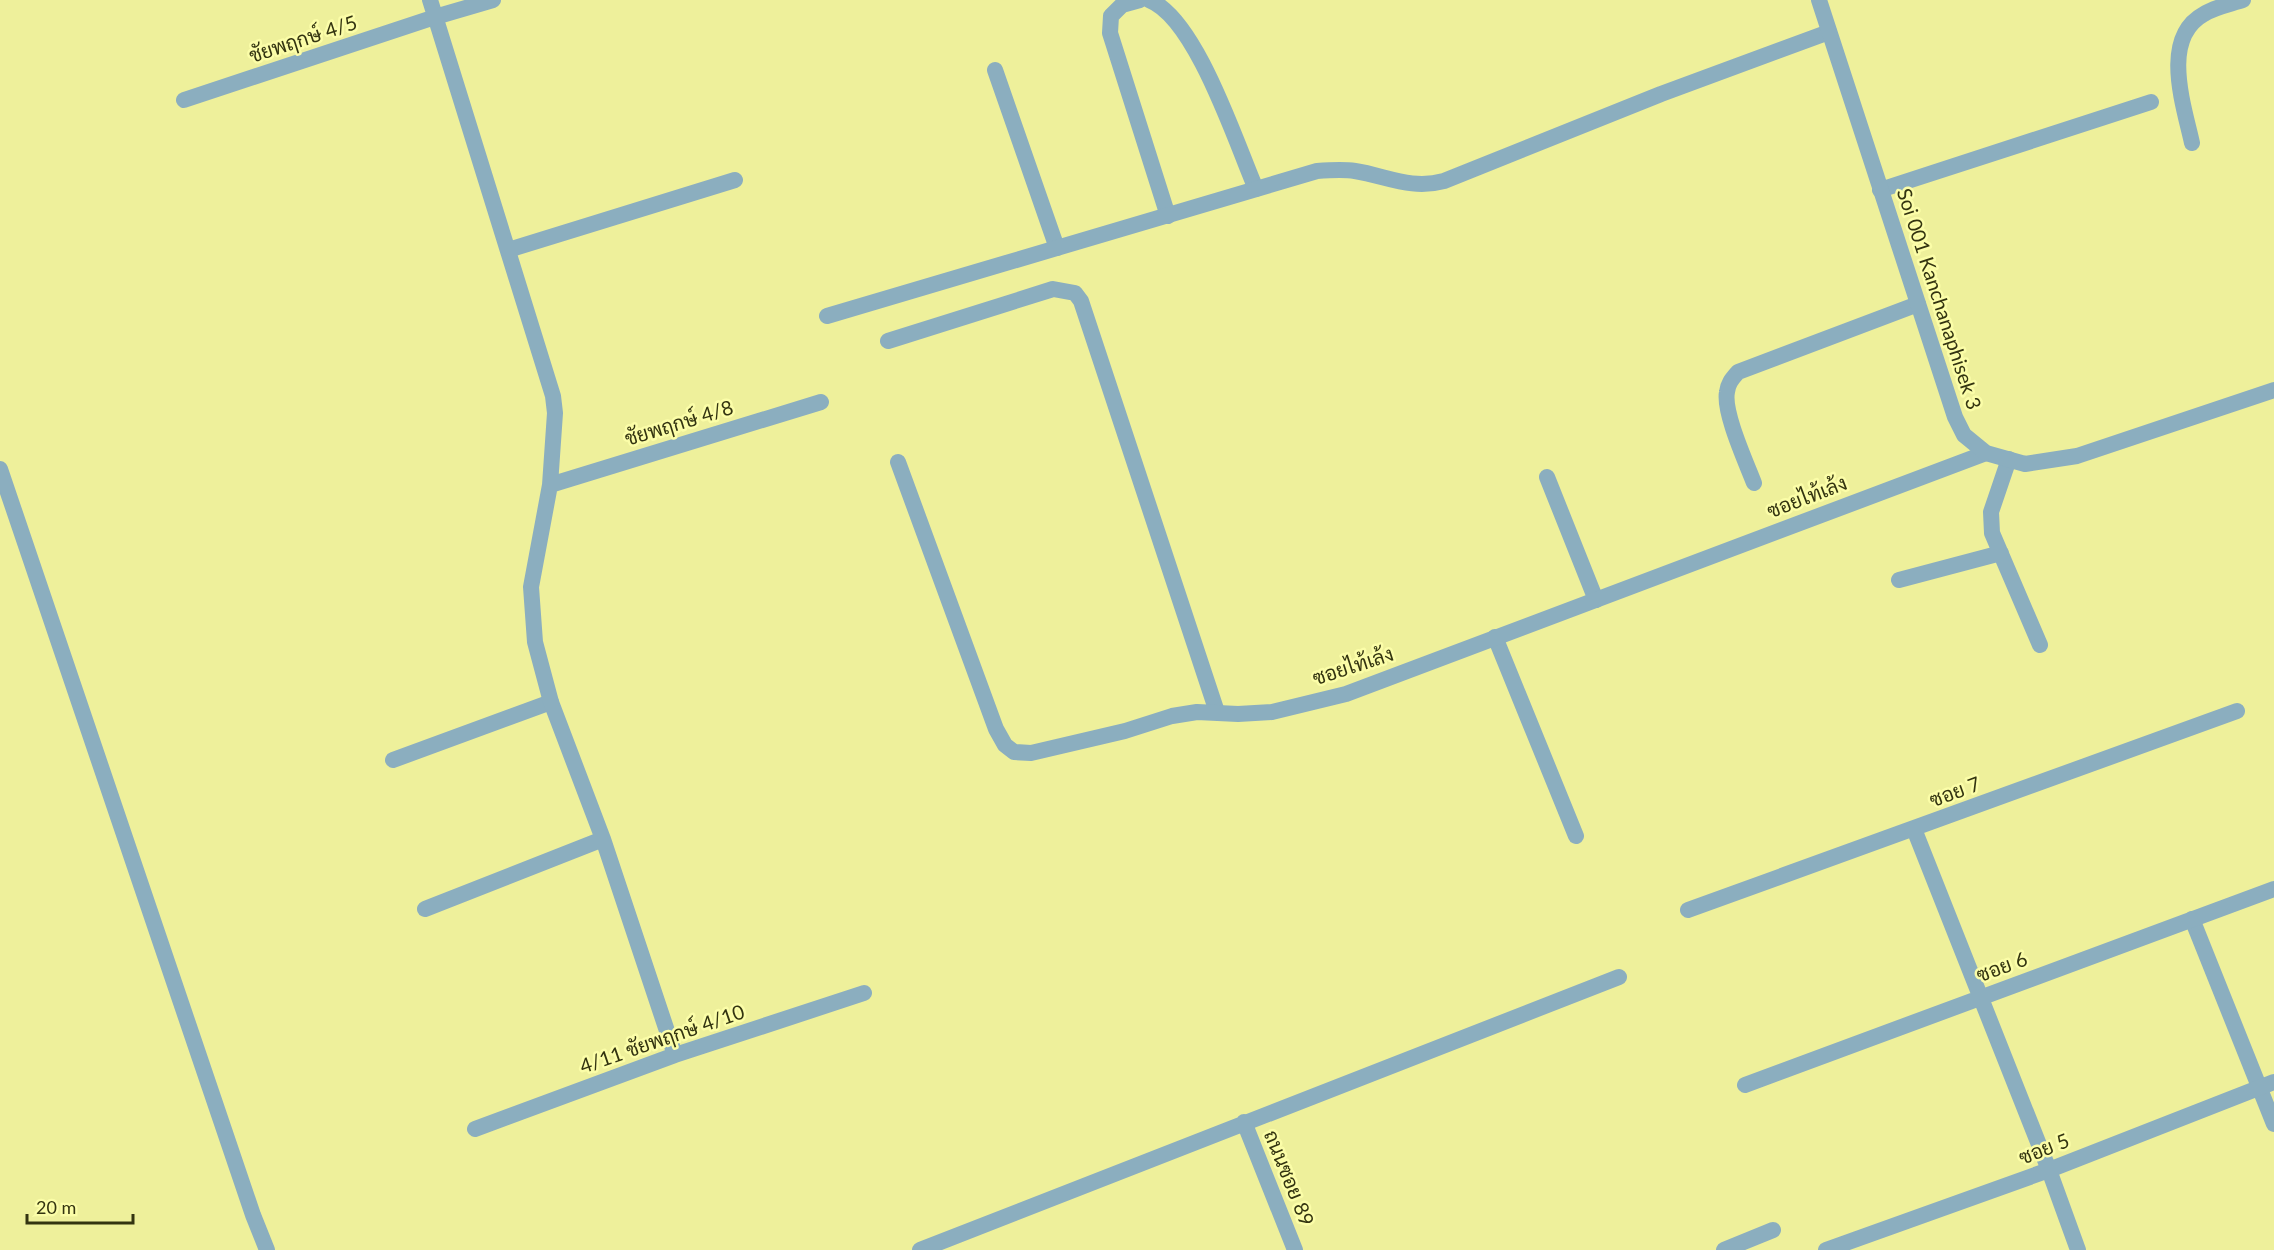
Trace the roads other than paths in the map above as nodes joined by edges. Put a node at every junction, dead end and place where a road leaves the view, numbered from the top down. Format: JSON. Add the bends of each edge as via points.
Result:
{"nodes":[{"id":1,"x":430,"y":0,"type":"edge"},
{"id":2,"x":493,"y":0,"type":"edge"},
{"id":3,"x":1140,"y":0,"type":"edge"},
{"id":4,"x":1149,"y":0,"type":"edge"},
{"id":5,"x":2243,"y":0,"type":"edge"},
{"id":6,"x":1822,"y":1,"type":"edge"},
{"id":7,"x":435,"y":17,"type":"junction"},
{"id":8,"x":1829,"y":32,"type":"junction"},
{"id":9,"x":995,"y":70,"type":"dead end"},
{"id":10,"x":184,"y":100,"type":"dead end"},
{"id":11,"x":2151,"y":102,"type":"dead end"},
{"id":12,"x":2192,"y":143,"type":"dead end"},
{"id":13,"x":735,"y":180,"type":"dead end"},
{"id":14,"x":1256,"y":189,"type":"junction"},
{"id":15,"x":1880,"y":190,"type":"junction"},
{"id":16,"x":1168,"y":216,"type":"junction"},
{"id":17,"x":1057,"y":248,"type":"junction"},
{"id":18,"x":508,"y":250,"type":"junction"},
{"id":19,"x":1918,"y":304,"type":"junction"},
{"id":20,"x":827,"y":316,"type":"dead end"},
{"id":21,"x":888,"y":340,"type":"dead end"},
{"id":22,"x":2274,"y":390,"type":"edge"},
{"id":23,"x":821,"y":402,"type":"dead end"},
{"id":24,"x":1986,"y":453,"type":"junction"},
{"id":25,"x":2009,"y":459,"type":"junction"},
{"id":26,"x":898,"y":462,"type":"dead end"},
{"id":27,"x":0,"y":469,"type":"edge"},
{"id":28,"x":1547,"y":477,"type":"dead end"},
{"id":29,"x":1754,"y":483,"type":"dead end"},
{"id":30,"x":550,"y":485,"type":"junction"},
{"id":31,"x":2001,"y":553,"type":"junction"},
{"id":32,"x":1899,"y":580,"type":"dead end"},
{"id":33,"x":1596,"y":600,"type":"junction"},
{"id":34,"x":1495,"y":637,"type":"junction"},
{"id":35,"x":2040,"y":645,"type":"dead end"},
{"id":36,"x":551,"y":702,"type":"junction"},
{"id":37,"x":2237,"y":711,"type":"dead end"},
{"id":38,"x":1217,"y":712,"type":"junction"},
{"id":39,"x":393,"y":760,"type":"dead end"},
{"id":40,"x":1914,"y":829,"type":"junction"},
{"id":41,"x":1576,"y":836,"type":"dead end"},
{"id":42,"x":603,"y":839,"type":"junction"},
{"id":43,"x":2274,"y":889,"type":"edge"},
{"id":44,"x":425,"y":909,"type":"dead end"},
{"id":45,"x":1688,"y":910,"type":"dead end"},
{"id":46,"x":2192,"y":919,"type":"junction"},
{"id":47,"x":1619,"y":977,"type":"dead end"},
{"id":48,"x":864,"y":993,"type":"dead end"},
{"id":49,"x":1982,"y":997,"type":"junction"},
{"id":50,"x":675,"y":1054,"type":"junction"},
{"id":51,"x":1746,"y":1085,"type":"dead end"},
{"id":52,"x":2266,"y":1085,"type":"edge"},
{"id":53,"x":1244,"y":1122,"type":"junction"},
{"id":54,"x":2274,"y":1124,"type":"edge"},
{"id":55,"x":476,"y":1129,"type":"dead end"},
{"id":56,"x":2049,"y":1170,"type":"junction"},
{"id":57,"x":1773,"y":1230,"type":"dead end"},
{"id":58,"x":267,"y":1250,"type":"edge"},
{"id":59,"x":920,"y":1250,"type":"edge"},
{"id":60,"x":1295,"y":1250,"type":"edge"},
{"id":61,"x":1724,"y":1250,"type":"edge"},
{"id":62,"x":1826,"y":1250,"type":"edge"},
{"id":63,"x":2078,"y":1250,"type":"edge"}],
"edges":[{"from":1,"to":7,"type":"street"},
{"from":2,"to":7,"type":"street","name":"ชัยพฤกษ์ 4/5"},
{"from":3,"to":16,"type":"street","via":[[1122,5],[1111,16],[1110,33]]},
{"from":4,"to":14,"type":"street","via":[[1161,4],[1180,26],[1210,76]]},
{"from":5,"to":12,"type":"street","via":[[2204,13],[2189,25],[2180,47],[2178,79]]},
{"from":6,"to":8,"type":"street","name":"Soi 001 Kanchanaphisek 3"},
{"from":7,"to":10,"type":"street","name":"ชัยพฤกษ์ 4/5"},
{"from":7,"to":18,"type":"street"},
{"from":8,"to":14,"type":"street","via":[[1661,94],[1444,182],[1413,185],[1337,170],[1317,171]]},
{"from":8,"to":15,"type":"street","name":"Soi 001 Kanchanaphisek 3"},
{"from":9,"to":17,"type":"street"},
{"from":11,"to":15,"type":"street"},
{"from":13,"to":18,"type":"street"},
{"from":14,"to":16,"type":"street"},
{"from":15,"to":19,"type":"street","name":"Soi 001 Kanchanaphisek 3"},
{"from":16,"to":17,"type":"street"},
{"from":17,"to":20,"type":"street"},
{"from":18,"to":30,"type":"street","via":[[553,396]]},
{"from":19,"to":24,"type":"street","name":"Soi 001 Kanchanaphisek 3","via":[[1955,417],[1964,435]]},
{"from":19,"to":29,"type":"street","via":[[1738,372],[1729,382],[1726,395]]},
{"from":21,"to":38,"type":"street","via":[[1053,289],[1075,293],[1081,301]]},
{"from":22,"to":25,"type":"street","name":"Soi 001 Kanchanaphisek 3","via":[[2077,456],[2025,464]]},
{"from":23,"to":30,"type":"street","name":"ชัยพฤกษ์ 4/8"},
{"from":24,"to":25,"type":"street","name":"Soi 001 Kanchanaphisek 3"},
{"from":24,"to":33,"type":"street","name":"ซอยไท้เล้ง"},
{"from":25,"to":31,"type":"street","via":[[1990,512],[1992,533]]},
{"from":26,"to":38,"type":"street","name":"ซอยไท้เล้ง","via":[[1005,745],[1014,752],[1031,753],[1172,716]]},
{"from":27,"to":58,"type":"street"},
{"from":28,"to":33,"type":"street"},
{"from":30,"to":36,"type":"street","via":[[531,587],[535,642]]},
{"from":31,"to":32,"type":"street"},
{"from":31,"to":35,"type":"street"},
{"from":33,"to":34,"type":"street","name":"ซอยไท้เล้ง"},
{"from":34,"to":38,"type":"street","name":"ซอยไท้เล้ง","via":[[1346,694],[1272,712]]},
{"from":34,"to":41,"type":"street"},
{"from":36,"to":39,"type":"street"},
{"from":36,"to":42,"type":"street"},
{"from":37,"to":40,"type":"street","name":"ซอย 7"},
{"from":40,"to":45,"type":"street","name":"ซอย 7"},
{"from":40,"to":49,"type":"street"},
{"from":42,"to":44,"type":"street"},
{"from":42,"to":50,"type":"street"},
{"from":43,"to":46,"type":"street","name":"ซอย 6"},
{"from":46,"to":49,"type":"street","name":"ซอย 6"},
{"from":46,"to":52,"type":"street"},
{"from":47,"to":53,"type":"street"},
{"from":48,"to":50,"type":"street","name":"4/11 ชัยพฤกษ์ 4/10"},
{"from":49,"to":51,"type":"street","name":"ซอย 6"},
{"from":49,"to":56,"type":"street"},
{"from":50,"to":55,"type":"street","name":"4/11 ชัยพฤกษ์ 4/10"},
{"from":52,"to":54,"type":"street"},
{"from":52,"to":56,"type":"street","name":"ซอย 5"},
{"from":53,"to":59,"type":"street"},
{"from":53,"to":60,"type":"street","name":"ถนนซอย 89"},
{"from":56,"to":62,"type":"street","name":"ซอย 5"},
{"from":56,"to":63,"type":"street"},
{"from":57,"to":61,"type":"street"}]}
